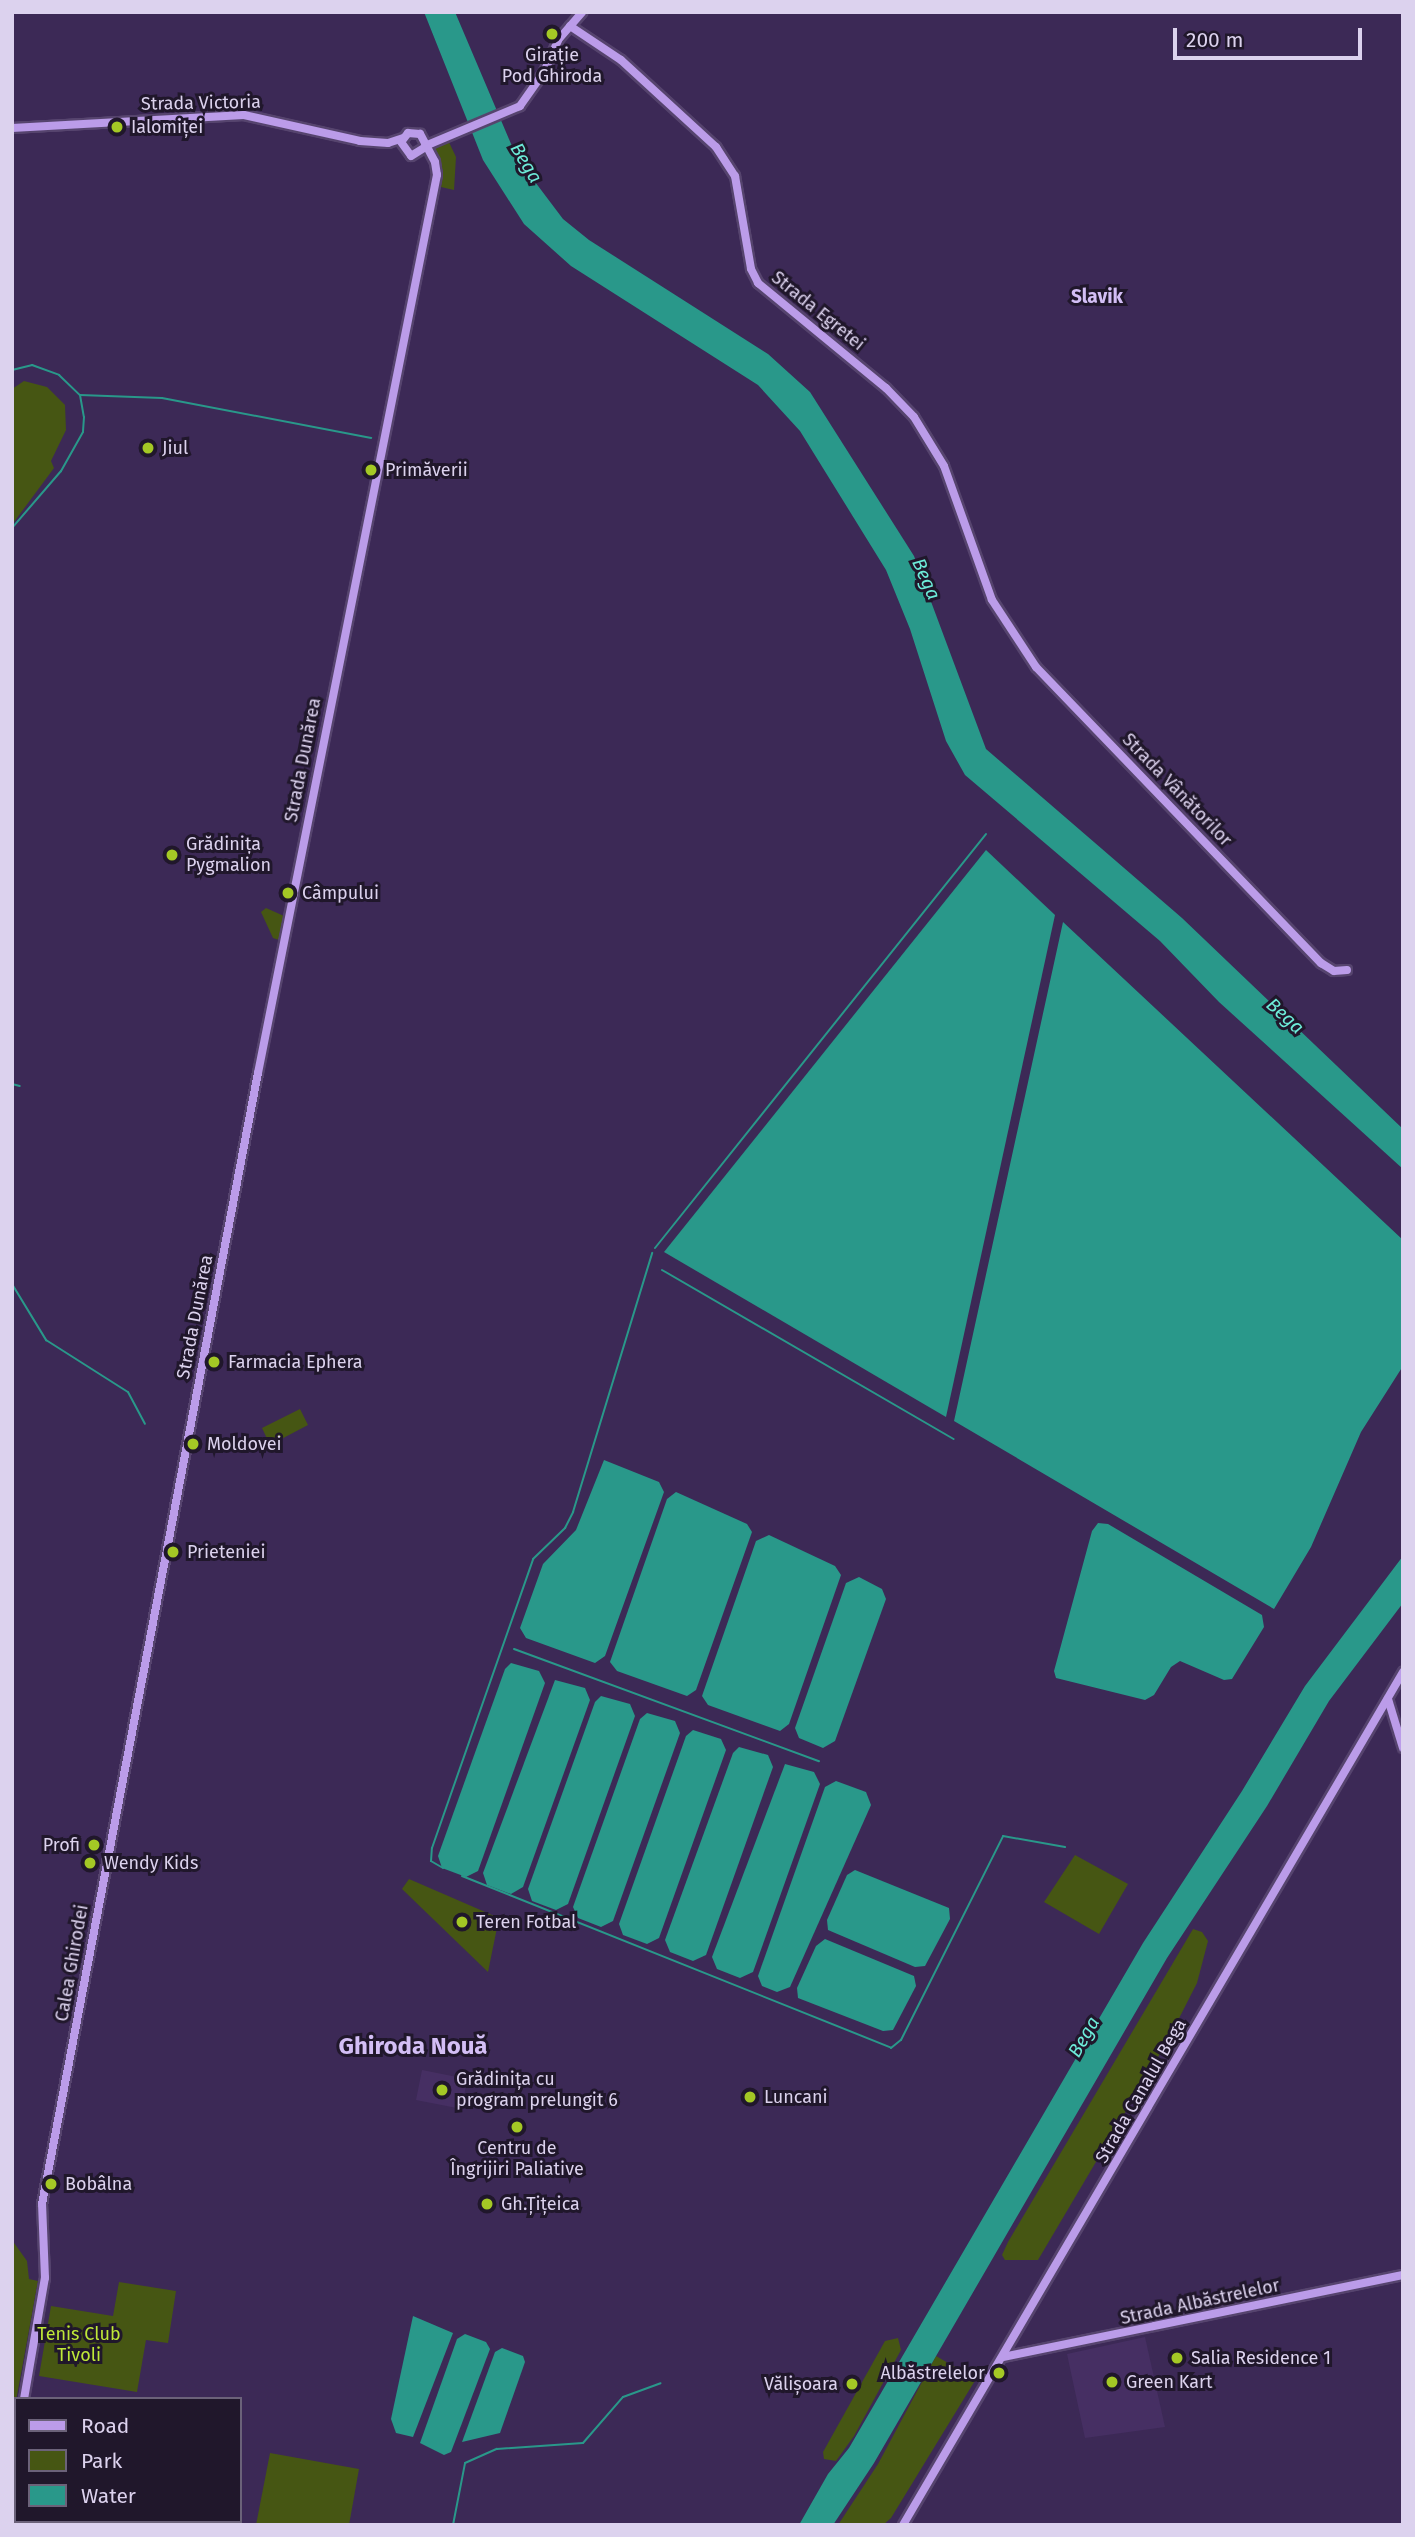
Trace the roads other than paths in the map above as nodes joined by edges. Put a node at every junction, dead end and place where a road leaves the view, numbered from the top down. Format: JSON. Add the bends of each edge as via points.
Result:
{"nodes":[{"id":1,"x":582,"y":12,"type":"edge"},
{"id":2,"x":570,"y":26,"type":"junction"},
{"id":3,"x":12,"y":128,"type":"edge"},
{"id":4,"x":403,"y":138,"type":"junction"},
{"id":5,"x":388,"y":143,"type":"junction"},
{"id":6,"x":423,"y":146,"type":"junction"},
{"id":7,"x":402,"y":149,"type":"junction"},
{"id":8,"x":998,"y":613,"type":"joint"},
{"id":9,"x":1347,"y":970,"type":"dead end"},
{"id":10,"x":170,"y":1534,"type":"joint"},
{"id":11,"x":1403,"y":1672,"type":"edge"},
{"id":12,"x":1388,"y":1699,"type":"junction"},
{"id":13,"x":1403,"y":1748,"type":"edge"},
{"id":14,"x":1403,"y":2275,"type":"edge"},
{"id":15,"x":1003,"y":2357,"type":"junction"},
{"id":16,"x":24,"y":2397,"type":"edge"},
{"id":17,"x":903,"y":2525,"type":"edge"}],
"edges":[{"from":1,"to":2,"type":"street"},
{"from":2,"to":6,"type":"street","via":[[528,97],[513,110]]},
{"from":2,"to":8,"type":"street","name":"Strada Egretei","via":[[621,60],[726,159],[735,176],[754,277],[914,417],[944,466]]},
{"from":3,"to":5,"type":"street","name":"Strada Victoria","via":[[244,115]]},
{"from":4,"to":5,"type":"street","name":"Strada Victoria"},
{"from":4,"to":6,"type":"street","name":"Strada Victoria","via":[[414,132]]},
{"from":4,"to":7,"type":"street"},
{"from":5,"to":7,"type":"street","name":"Strada Victoria"},
{"from":6,"to":7,"type":"street","name":"Strada Victoria"},
{"from":6,"to":10,"type":"street","name":"Strada Dunărea","via":[[434,160],[437,175],[324,730]]},
{"from":8,"to":9,"type":"street","name":"Strada Vânătorilor","via":[[1040,673],[1312,954],[1328,968]]},
{"from":10,"to":16,"type":"street","name":"Calea Ghirodei","via":[[42,2204],[46,2278]]},
{"from":11,"to":12,"type":"street","name":"Strada Canalul Bega"},
{"from":12,"to":13,"type":"street"},
{"from":12,"to":15,"type":"street","name":"Strada Canalul Bega"},
{"from":14,"to":15,"type":"street","name":"Strada Albăstrelelor"},
{"from":15,"to":17,"type":"street","name":"Strada Canalul Bega"}]}
